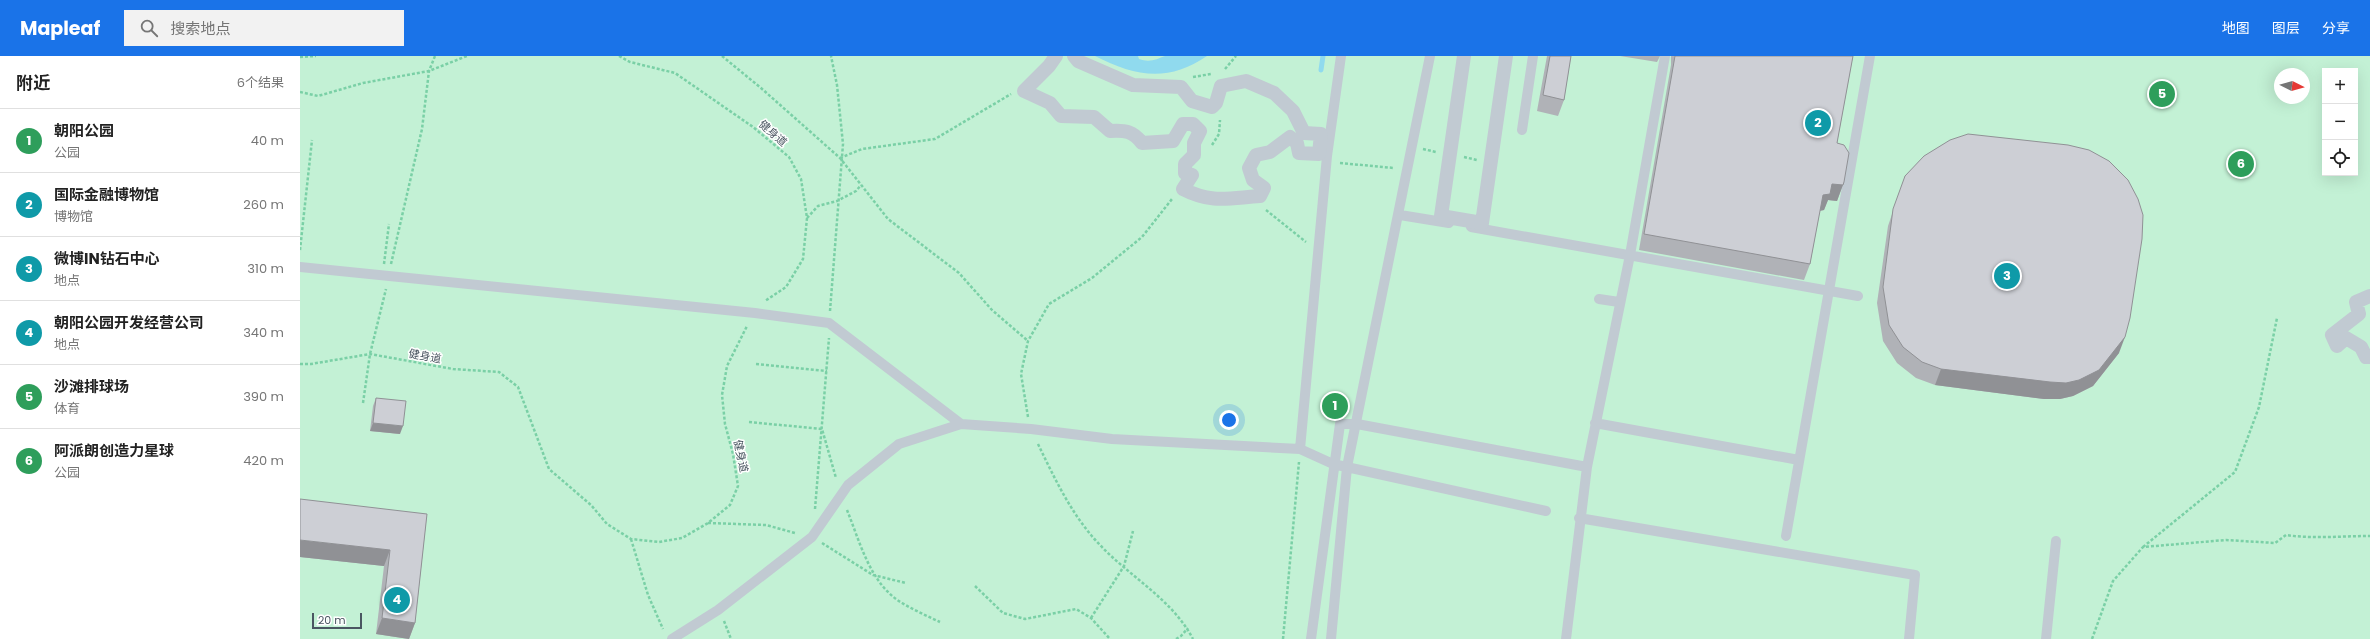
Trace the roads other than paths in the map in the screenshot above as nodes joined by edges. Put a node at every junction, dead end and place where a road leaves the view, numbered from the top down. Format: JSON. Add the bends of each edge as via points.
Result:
{"nodes":[{"id":1,"x":1056,"y":56,"type":"edge"},
{"id":2,"x":1074,"y":56,"type":"edge"},
{"id":3,"x":1341,"y":56,"type":"edge"},
{"id":4,"x":1430,"y":56,"type":"edge"},
{"id":5,"x":1464,"y":56,"type":"edge"},
{"id":6,"x":1506,"y":56,"type":"edge"},
{"id":7,"x":1533,"y":56,"type":"edge"},
{"id":8,"x":1665,"y":56,"type":"edge"},
{"id":9,"x":1870,"y":56,"type":"edge"},
{"id":10,"x":1522,"y":130,"type":"dead end"},
{"id":11,"x":1400,"y":215,"type":"junction"},
{"id":12,"x":1630,"y":255,"type":"junction"},
{"id":13,"x":300,"y":267,"type":"edge"},
{"id":14,"x":1829,"y":292,"type":"junction"},
{"id":15,"x":1858,"y":296,"type":"dead end"},
{"id":16,"x":2370,"y":296,"type":"edge"},
{"id":17,"x":1599,"y":299,"type":"dead end"},
{"id":18,"x":1619,"y":302,"type":"junction"},
{"id":19,"x":2370,"y":357,"type":"edge"},
{"id":20,"x":1595,"y":423,"type":"junction"},
{"id":21,"x":961,"y":424,"type":"junction"},
{"id":22,"x":1357,"y":424,"type":"junction"},
{"id":23,"x":1300,"y":449,"type":"junction"},
{"id":24,"x":1799,"y":460,"type":"junction"},
{"id":25,"x":1333,"y":464,"type":"junction"},
{"id":26,"x":1347,"y":467,"type":"junction"},
{"id":27,"x":1587,"y":467,"type":"junction"},
{"id":28,"x":1546,"y":511,"type":"dead end"},
{"id":29,"x":1579,"y":518,"type":"junction"},
{"id":30,"x":1786,"y":536,"type":"dead end"},
{"id":31,"x":2056,"y":541,"type":"dead end"},
{"id":32,"x":672,"y":639,"type":"edge"},
{"id":33,"x":1312,"y":639,"type":"edge"},
{"id":34,"x":1331,"y":639,"type":"edge"},
{"id":35,"x":1566,"y":639,"type":"edge"},
{"id":36,"x":1909,"y":639,"type":"edge"},
{"id":37,"x":2046,"y":639,"type":"edge"}],
"edges":[{"from":1,"to":2,"type":"street","via":[[1024,91],[1050,103],[1061,116],[1094,117],[1110,131],[1124,130],[1136,134],[1142,143],[1172,140],[1183,124],[1193,124],[1200,131],[1194,143],[1194,155],[1186,164],[1185,172],[1192,175],[1183,189],[1199,197],[1224,200],[1260,196],[1264,188],[1254,180],[1249,168],[1256,155],[1270,152],[1290,137],[1298,143],[1299,153],[1319,154],[1321,134],[1304,133],[1294,111],[1274,93],[1246,81],[1222,86],[1212,107],[1192,101],[1181,87],[1133,85],[1078,61]]},
{"from":3,"to":23,"type":"lane","via":[[1326,164]]},
{"from":4,"to":11,"type":"lane"},
{"from":5,"to":6,"type":"street","via":[[1441,216],[1482,223]]},
{"from":7,"to":10,"type":"lane"},
{"from":8,"to":12,"type":"lane"},
{"from":9,"to":14,"type":"lane"},
{"from":11,"to":12,"type":"lane"},
{"from":11,"to":22,"type":"lane"},
{"from":12,"to":14,"type":"lane"},
{"from":12,"to":18,"type":"lane"},
{"from":13,"to":21,"type":"lane","via":[[756,313],[829,323]]},
{"from":14,"to":15,"type":"lane"},
{"from":14,"to":24,"type":"lane"},
{"from":16,"to":19,"type":"street","via":[[2356,302],[2359,314],[2332,334],[2338,346],[2346,338],[2361,347],[2366,357]]},
{"from":17,"to":18,"type":"lane"},
{"from":18,"to":20,"type":"lane"},
{"from":20,"to":24,"type":"lane"},
{"from":20,"to":27,"type":"lane"},
{"from":21,"to":23,"type":"lane","via":[[1112,439]]},
{"from":21,"to":32,"type":"lane","via":[[899,444],[848,485],[812,537],[718,610]]},
{"from":22,"to":25,"type":"lane","via":[[1340,424]]},
{"from":22,"to":26,"type":"lane"},
{"from":22,"to":27,"type":"lane"},
{"from":23,"to":25,"type":"lane"},
{"from":24,"to":30,"type":"lane"},
{"from":25,"to":26,"type":"lane"},
{"from":25,"to":33,"type":"lane"},
{"from":26,"to":28,"type":"lane"},
{"from":26,"to":34,"type":"lane"},
{"from":27,"to":29,"type":"lane"},
{"from":29,"to":35,"type":"lane"},
{"from":29,"to":36,"type":"lane","via":[[1915,575]]},
{"from":31,"to":37,"type":"lane"}]}
